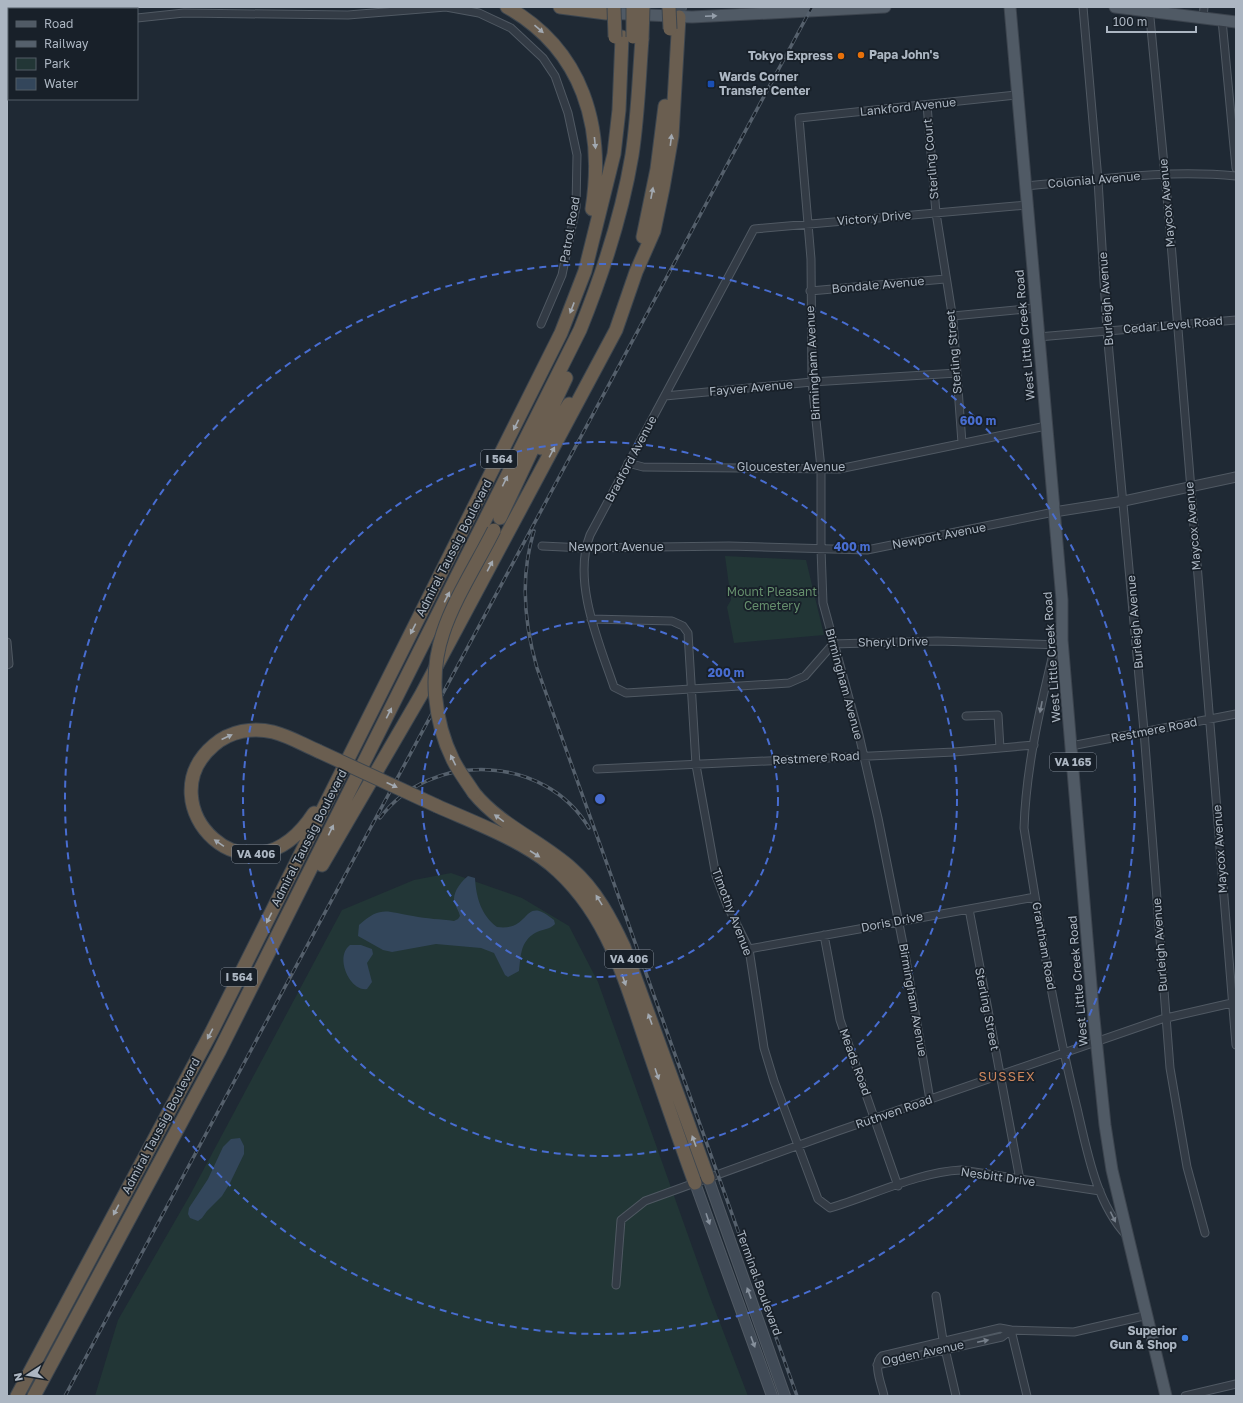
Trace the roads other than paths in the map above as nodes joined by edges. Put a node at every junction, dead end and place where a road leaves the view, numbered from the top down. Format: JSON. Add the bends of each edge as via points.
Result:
{"nodes":[{"id":1,"x":507,"y":7,"type":"edge"},
{"id":2,"x":560,"y":7,"type":"edge"},
{"id":3,"x":584,"y":7,"type":"edge"},
{"id":4,"x":623,"y":7,"type":"edge"},
{"id":5,"x":633,"y":7,"type":"edge"},
{"id":6,"x":643,"y":7,"type":"edge"},
{"id":7,"x":885,"y":7,"type":"edge"},
{"id":8,"x":1010,"y":7,"type":"edge"},
{"id":9,"x":1083,"y":7,"type":"edge"},
{"id":10,"x":1115,"y":7,"type":"edge"},
{"id":11,"x":1132,"y":8,"type":"edge"},
{"id":12,"x":1149,"y":9,"type":"edge"},
{"id":13,"x":610,"y":10,"type":"edge"},
{"id":14,"x":1204,"y":13,"type":"edge"},
{"id":15,"x":677,"y":14,"type":"edge"},
{"id":16,"x":138,"y":18,"type":"edge"},
{"id":17,"x":1222,"y":20,"type":"junction"},
{"id":18,"x":1236,"y":22,"type":"edge"},
{"id":19,"x":628,"y":37,"type":"junction"},
{"id":20,"x":1016,"y":95,"type":"junction"},
{"id":21,"x":927,"y":105,"type":"junction"},
{"id":22,"x":799,"y":118,"type":"joint"},
{"id":23,"x":1236,"y":168,"type":"edge"},
{"id":24,"x":1164,"y":174,"type":"junction"},
{"id":25,"x":1236,"y":176,"type":"edge"},
{"id":26,"x":1098,"y":180,"type":"junction"},
{"id":27,"x":1025,"y":186,"type":"junction"},
{"id":28,"x":1027,"y":205,"type":"junction"},
{"id":29,"x":936,"y":213,"type":"junction"},
{"id":30,"x":808,"y":224,"type":"junction"},
{"id":31,"x":610,"y":249,"type":"junction"},
{"id":32,"x":738,"y":259,"type":"joint"},
{"id":33,"x":585,"y":271,"type":"junction"},
{"id":34,"x":636,"y":272,"type":"junction"},
{"id":35,"x":945,"y":279,"type":"junction"},
{"id":36,"x":810,"y":291,"type":"junction"},
{"id":37,"x":627,"y":301,"type":"junction"},
{"id":38,"x":1035,"y":308,"type":"junction"},
{"id":39,"x":953,"y":316,"type":"junction"},
{"id":40,"x":1236,"y":320,"type":"edge"},
{"id":41,"x":541,"y":324,"type":"dead end"},
{"id":42,"x":1177,"y":325,"type":"junction"},
{"id":43,"x":1107,"y":331,"type":"junction"},
{"id":44,"x":1038,"y":337,"type":"junction"},
{"id":45,"x":957,"y":373,"type":"junction"},
{"id":46,"x":812,"y":382,"type":"junction"},
{"id":47,"x":665,"y":396,"type":"junction"},
{"id":48,"x":1046,"y":426,"type":"junction"},
{"id":49,"x":962,"y":444,"type":"junction"},
{"id":50,"x":628,"y":463,"type":"junction"},
{"id":51,"x":821,"y":468,"type":"junction"},
{"id":52,"x":1236,"y":478,"type":"edge"},
{"id":53,"x":1190,"y":488,"type":"junction"},
{"id":54,"x":1124,"y":501,"type":"junction"},
{"id":55,"x":1054,"y":512,"type":"junction"},
{"id":56,"x":500,"y":518,"type":"junction"},
{"id":57,"x":542,"y":546,"type":"dead end"},
{"id":58,"x":585,"y":548,"type":"junction"},
{"id":59,"x":821,"y":549,"type":"junction"},
{"id":60,"x":590,"y":619,"type":"junction"},
{"id":61,"x":7,"y":642,"type":"edge"},
{"id":62,"x":833,"y":644,"type":"junction"},
{"id":63,"x":405,"y":645,"type":"junction"},
{"id":64,"x":1062,"y":645,"type":"junction"},
{"id":65,"x":8,"y":664,"type":"edge"},
{"id":66,"x":692,"y":690,"type":"junction"},
{"id":67,"x":1236,"y":714,"type":"edge"},
{"id":68,"x":966,"y":716,"type":"dead end"},
{"id":69,"x":1210,"y":719,"type":"junction"},
{"id":70,"x":1144,"y":731,"type":"junction"},
{"id":71,"x":1034,"y":744,"type":"junction"},
{"id":72,"x":1071,"y":746,"type":"junction"},
{"id":73,"x":1000,"y":748,"type":"junction"},
{"id":74,"x":864,"y":756,"type":"junction"},
{"id":75,"x":696,"y":765,"type":"junction"},
{"id":76,"x":597,"y":769,"type":"dead end"},
{"id":77,"x":1035,"y":897,"type":"junction"},
{"id":78,"x":969,"y":909,"type":"junction"},
{"id":79,"x":899,"y":921,"type":"junction"},
{"id":80,"x":824,"y":935,"type":"junction"},
{"id":81,"x":749,"y":949,"type":"junction"},
{"id":82,"x":1234,"y":1002,"type":"edge"},
{"id":83,"x":1166,"y":1018,"type":"junction"},
{"id":84,"x":1096,"y":1042,"type":"junction"},
{"id":85,"x":1236,"y":1045,"type":"edge"},
{"id":86,"x":1064,"y":1053,"type":"junction"},
{"id":87,"x":216,"y":1058,"type":"junction"},
{"id":88,"x":1000,"y":1076,"type":"junction"},
{"id":89,"x":930,"y":1100,"type":"junction"},
{"id":90,"x":874,"y":1119,"type":"junction"},
{"id":91,"x":798,"y":1146,"type":"junction"},
{"id":92,"x":708,"y":1178,"type":"junction"},
{"id":93,"x":1020,"y":1180,"type":"junction"},
{"id":94,"x":695,"y":1183,"type":"junction"},
{"id":95,"x":898,"y":1186,"type":"junction"},
{"id":96,"x":1100,"y":1191,"type":"junction"},
{"id":97,"x":830,"y":1208,"type":"joint"},
{"id":98,"x":1205,"y":1233,"type":"dead end"},
{"id":99,"x":1130,"y":1239,"type":"junction"},
{"id":100,"x":616,"y":1285,"type":"dead end"},
{"id":101,"x":936,"y":1296,"type":"dead end"},
{"id":102,"x":66,"y":1305,"type":"junction"},
{"id":103,"x":1148,"y":1315,"type":"junction"},
{"id":104,"x":1011,"y":1330,"type":"junction"},
{"id":105,"x":943,"y":1340,"type":"junction"},
{"id":106,"x":945,"y":1348,"type":"junction"},
{"id":107,"x":877,"y":1365,"type":"junction"},
{"id":108,"x":1236,"y":1384,"type":"edge"},
{"id":109,"x":9,"y":1396,"type":"edge"},
{"id":110,"x":17,"y":1396,"type":"edge"},
{"id":111,"x":34,"y":1396,"type":"edge"},
{"id":112,"x":39,"y":1396,"type":"edge"},
{"id":113,"x":772,"y":1396,"type":"edge"},
{"id":114,"x":785,"y":1396,"type":"edge"},
{"id":115,"x":884,"y":1396,"type":"edge"},
{"id":116,"x":956,"y":1396,"type":"edge"},
{"id":117,"x":1027,"y":1396,"type":"edge"},
{"id":118,"x":1166,"y":1396,"type":"edge"},
{"id":119,"x":1185,"y":1396,"type":"edge"}],
"edges":[{"from":1,"to":33,"type":"highway","one_way":true,"via":[[530,21],[555,45],[576,76],[587,103],[595,146],[596,178]]},
{"from":2,"to":13,"type":"highway"},
{"from":3,"to":13,"type":"main road"},
{"from":4,"to":19,"type":"highway"},
{"from":5,"to":19,"type":"highway","bridge":true},
{"from":6,"to":19,"type":"highway","bridge":true},
{"from":15,"to":7,"type":"main road","one_way":true},
{"from":8,"to":20,"type":"main road","name":"West Little Creek Road","number":"VA 165"},
{"from":9,"to":26,"type":"street","name":"Burleigh Avenue"},
{"from":10,"to":11,"type":"main road"},
{"from":11,"to":12,"type":"main road"},
{"from":12,"to":14,"type":"main road"},
{"from":12,"to":24,"type":"street","name":"Maycox Avenue"},
{"from":13,"to":15,"type":"main road"},
{"from":13,"to":19,"type":"highway","bridge":true},
{"from":14,"to":17,"type":"main road"},
{"from":34,"to":15,"type":"highway","one_way":true,"via":[[661,143],[669,56]]},
{"from":34,"to":15,"type":"highway","one_way":true,"via":[[654,231],[672,136],[678,42]]},
{"from":16,"to":41,"type":"street","name":"Patrol Road","via":[[184,13],[348,14],[446,7],[479,13],[511,28],[544,58],[555,76],[568,113],[577,155],[576,207],[562,275]]},
{"from":17,"to":18,"type":"main road"},
{"from":17,"to":23,"type":"street"},
{"from":19,"to":31,"type":"highway","via":[[635,132],[628,175]]},
{"from":19,"to":33,"type":"highway","via":[[613,118],[606,182]]},
{"from":20,"to":21,"type":"street","name":"Lankford Avenue"},
{"from":20,"to":27,"type":"main road","name":"West Little Creek Road","number":"VA 165"},
{"from":21,"to":22,"type":"street","name":"Lankford Avenue"},
{"from":21,"to":29,"type":"street","name":"Sterling Court"},
{"from":22,"to":30,"type":"street","name":"Birmingham Avenue"},
{"from":24,"to":25,"type":"street","name":"Colonial Avenue","via":[[1208,173]]},
{"from":24,"to":26,"type":"street","name":"Colonial Avenue"},
{"from":24,"to":42,"type":"street","name":"Maycox Avenue"},
{"from":26,"to":27,"type":"street","name":"Colonial Avenue"},
{"from":26,"to":43,"type":"street","name":"Burleigh Avenue"},
{"from":27,"to":28,"type":"main road","name":"West Little Creek Road","number":"VA 165"},
{"from":28,"to":29,"type":"street","name":"Victory Drive"},
{"from":28,"to":38,"type":"main road","name":"West Little Creek Road","number":"VA 165"},
{"from":29,"to":30,"type":"street","name":"Victory Drive"},
{"from":29,"to":35,"type":"street","name":"Sterling Street"},
{"from":30,"to":32,"type":"street","name":"Victory Drive","via":[[754,229]]},
{"from":30,"to":36,"type":"street","name":"Birmingham Avenue"},
{"from":31,"to":56,"type":"highway","via":[[602,291],[579,351]]},
{"from":87,"to":31,"type":"highway","one_way":true,"via":[[566,359],[592,300]]},
{"from":32,"to":47,"type":"street","name":"Bradford Avenue"},
{"from":33,"to":63,"type":"highway","name":"Admiral Taussig Boulevard","number":"I 564","one_way":true,"via":[[557,342]]},
{"from":34,"to":37,"type":"highway"},
{"from":35,"to":36,"type":"street","name":"Bondale Avenue"},
{"from":35,"to":39,"type":"street","name":"Sterling Street"},
{"from":36,"to":46,"type":"street","name":"Birmingham Avenue"},
{"from":37,"to":56,"type":"highway","via":[[599,355]]},
{"from":87,"to":37,"type":"highway","one_way":true,"via":[[246,1008],[307,892],[421,695],[581,398],[616,330]]},
{"from":38,"to":39,"type":"street"},
{"from":38,"to":44,"type":"main road","name":"West Little Creek Road","number":"VA 165"},
{"from":39,"to":45,"type":"street","name":"Sterling Street"},
{"from":40,"to":42,"type":"street","name":"Cedar Level Road"},
{"from":42,"to":43,"type":"street","name":"Cedar Level Road"},
{"from":42,"to":53,"type":"street","name":"Maycox Avenue"},
{"from":43,"to":44,"type":"street","name":"Cedar Level Road"},
{"from":43,"to":54,"type":"street","name":"Burleigh Avenue"},
{"from":44,"to":48,"type":"main road","name":"West Little Creek Road","number":"VA 165"},
{"from":45,"to":46,"type":"street","name":"Fayver Avenue"},
{"from":45,"to":49,"type":"street","name":"Sterling Street"},
{"from":46,"to":47,"type":"street","name":"Fayver Avenue"},
{"from":46,"to":51,"type":"street","name":"Birmingham Avenue"},
{"from":47,"to":50,"type":"street","name":"Bradford Avenue"},
{"from":48,"to":49,"type":"street","name":"Gloucester Avenue"},
{"from":48,"to":55,"type":"main road","name":"West Little Creek Road","number":"VA 165"},
{"from":49,"to":51,"type":"street","name":"Gloucester Avenue","via":[[839,469]]},
{"from":50,"to":51,"type":"street","name":"Gloucester Avenue","via":[[643,467]]},
{"from":50,"to":58,"type":"street","name":"Bradford Avenue"},
{"from":51,"to":59,"type":"street","name":"Birmingham Avenue"},
{"from":52,"to":53,"type":"street","name":"Newport Avenue"},
{"from":53,"to":54,"type":"street","name":"Newport Avenue"},
{"from":53,"to":69,"type":"street","name":"Maycox Avenue"},
{"from":54,"to":55,"type":"street","name":"Newport Avenue"},
{"from":54,"to":70,"type":"street","name":"Burleigh Avenue"},
{"from":55,"to":59,"type":"street","name":"Newport Avenue","via":[[867,550]]},
{"from":55,"to":64,"type":"main road","name":"West Little Creek Road","number":"VA 165","via":[[1062,600]]},
{"from":92,"to":56,"type":"highway","number":"VA 406","one_way":true,"bridge":true,"via":[[613,923],[595,894],[573,869],[491,813],[474,794],[453,760],[440,726],[436,694],[440,643],[447,623]]},
{"from":57,"to":58,"type":"street","name":"Newport Avenue"},
{"from":58,"to":59,"type":"street","name":"Newport Avenue","via":[[729,546]]},
{"from":58,"to":60,"type":"street","name":"Bradford Avenue","via":[[585,585]]},
{"from":59,"to":62,"type":"street","name":"Birmingham Avenue","via":[[824,603]]},
{"from":60,"to":66,"type":"street","name":"Bradford Avenue","via":[[614,687],[626,693]]},
{"from":60,"to":66,"type":"street","name":"Timothy Avenue","via":[[672,621],[683,626],[689,638]]},
{"from":61,"to":65,"type":"street"},
{"from":62,"to":64,"type":"street","name":"Sheryl Drive","via":[[937,641]]},
{"from":62,"to":66,"type":"street","via":[[805,676],[789,683]]},
{"from":62,"to":74,"type":"street","name":"Birmingham Avenue"},
{"from":63,"to":94,"type":"highway","number":"VA 406","one_way":true,"bridge":true,"via":[[380,682],[316,810],[298,834],[271,851],[249,854],[218,843],[202,827],[192,797],[193,781],[204,755],[219,741],[240,732],[261,730],[283,735],[318,751],[437,806],[502,835],[533,852],[566,879],[594,912],[614,951]]},
{"from":63,"to":102,"type":"highway","name":"Admiral Taussig Boulevard","number":"I 564","one_way":true,"via":[[212,1031]]},
{"from":64,"to":71,"type":"street","name":"Grantham Road","one_way":true,"via":[[1053,654]]},
{"from":64,"to":72,"type":"main road","name":"West Little Creek Road","number":"VA 165"},
{"from":66,"to":75,"type":"street","name":"Timothy Avenue"},
{"from":67,"to":69,"type":"street","name":"Restmere Road"},
{"from":68,"to":73,"type":"street","via":[[998,715]]},
{"from":69,"to":70,"type":"street","name":"Restmere Road"},
{"from":69,"to":82,"type":"street","name":"Maycox Avenue"},
{"from":70,"to":72,"type":"street","name":"Restmere Road"},
{"from":70,"to":83,"type":"street","name":"Burleigh Avenue"},
{"from":71,"to":73,"type":"street","name":"Restmere Road"},
{"from":71,"to":77,"type":"street","name":"Grantham Road","via":[[1025,792],[1024,828]]},
{"from":72,"to":84,"type":"main road","name":"West Little Creek Road","number":"VA 165"},
{"from":73,"to":74,"type":"street","name":"Restmere Road"},
{"from":74,"to":75,"type":"street","name":"Restmere Road"},
{"from":74,"to":79,"type":"street","name":"Birmingham Avenue"},
{"from":75,"to":76,"type":"street","name":"Restmere Road"},
{"from":75,"to":81,"type":"street","name":"Timothy Avenue","via":[[716,876]]},
{"from":77,"to":78,"type":"street","name":"Doris Drive"},
{"from":77,"to":86,"type":"street","name":"Grantham Road"},
{"from":78,"to":79,"type":"street","name":"Doris Drive"},
{"from":78,"to":88,"type":"street","name":"Sterling Street"},
{"from":79,"to":80,"type":"street","name":"Doris Drive"},
{"from":79,"to":89,"type":"street","name":"Birmingham Avenue"},
{"from":80,"to":81,"type":"street","name":"Doris Drive"},
{"from":80,"to":90,"type":"street","name":"Meads Road","via":[[840,1020]]},
{"from":81,"to":91,"type":"street","name":"Timothy Avenue","via":[[764,1048]]},
{"from":82,"to":83,"type":"street","name":"Ruthven Road"},
{"from":82,"to":85,"type":"street","name":"Maycox Avenue"},
{"from":83,"to":84,"type":"street","name":"Ruthven Road"},
{"from":83,"to":98,"type":"street","name":"Burleigh Avenue","via":[[1179,1128]]},
{"from":84,"to":86,"type":"street","name":"Ruthven Road"},
{"from":84,"to":99,"type":"main road","name":"West Little Creek Road","number":"VA 165","via":[[1112,1170]]},
{"from":86,"to":88,"type":"street","name":"Ruthven Road"},
{"from":86,"to":96,"type":"street","name":"Grantham Road"},
{"from":87,"to":111,"type":"highway","name":"Admiral Taussig Boulevard"},
{"from":87,"to":112,"type":"highway","via":[[209,1080]]},
{"from":88,"to":89,"type":"street","name":"Ruthven Road"},
{"from":88,"to":93,"type":"street","name":"Sterling Street"},
{"from":89,"to":90,"type":"street","name":"Ruthven Road"},
{"from":90,"to":91,"type":"street","name":"Ruthven Road"},
{"from":90,"to":95,"type":"street","name":"Meads Road"},
{"from":91,"to":92,"type":"street","name":"Ruthven Road"},
{"from":91,"to":97,"type":"street","name":"Timothy Avenue","via":[[818,1199]]},
{"from":92,"to":94,"type":"street","name":"Ruthven Road"},
{"from":114,"to":92,"type":"main road","name":"Terminal Boulevard","number":"VA 406","one_way":true},
{"from":93,"to":95,"type":"street","name":"Nesbitt Drive","via":[[961,1170],[944,1171]]},
{"from":93,"to":96,"type":"street","name":"Nesbitt Drive"},
{"from":94,"to":100,"type":"street","name":"Ruthven Road","via":[[645,1201],[620,1220]]},
{"from":94,"to":113,"type":"main road","number":"VA 406","one_way":true},
{"from":95,"to":97,"type":"street","name":"Nesbitt Drive"},
{"from":96,"to":99,"type":"street","name":"Grantham Road","one_way":true,"via":[[1117,1225]]},
{"from":99,"to":103,"type":"main road","name":"West Little Creek Road","number":"VA 165"},
{"from":101,"to":105,"type":"street"},
{"from":102,"to":109,"type":"highway","via":[[31,1357]]},
{"from":102,"to":110,"type":"highway","name":"Admiral Taussig Boulevard","number":"I 564"},
{"from":103,"to":104,"type":"street","name":"Ogden Avenue","via":[[1074,1332]]},
{"from":103,"to":118,"type":"main road","name":"West Little Creek Road","number":"VA 165"},
{"from":104,"to":105,"type":"street","name":"Ogden Avenue","via":[[1000,1328]]},
{"from":106,"to":104,"type":"street","name":"Ogden Avenue","one_way":true,"via":[[1002,1337]]},
{"from":104,"to":117,"type":"street"},
{"from":105,"to":106,"type":"street"},
{"from":105,"to":107,"type":"street","name":"Ogden Avenue","via":[[882,1356],[878,1359]]},
{"from":106,"to":107,"type":"street","name":"Ogden Avenue"},
{"from":106,"to":116,"type":"street"},
{"from":107,"to":115,"type":"street"},
{"from":108,"to":119,"type":"street"}]}
